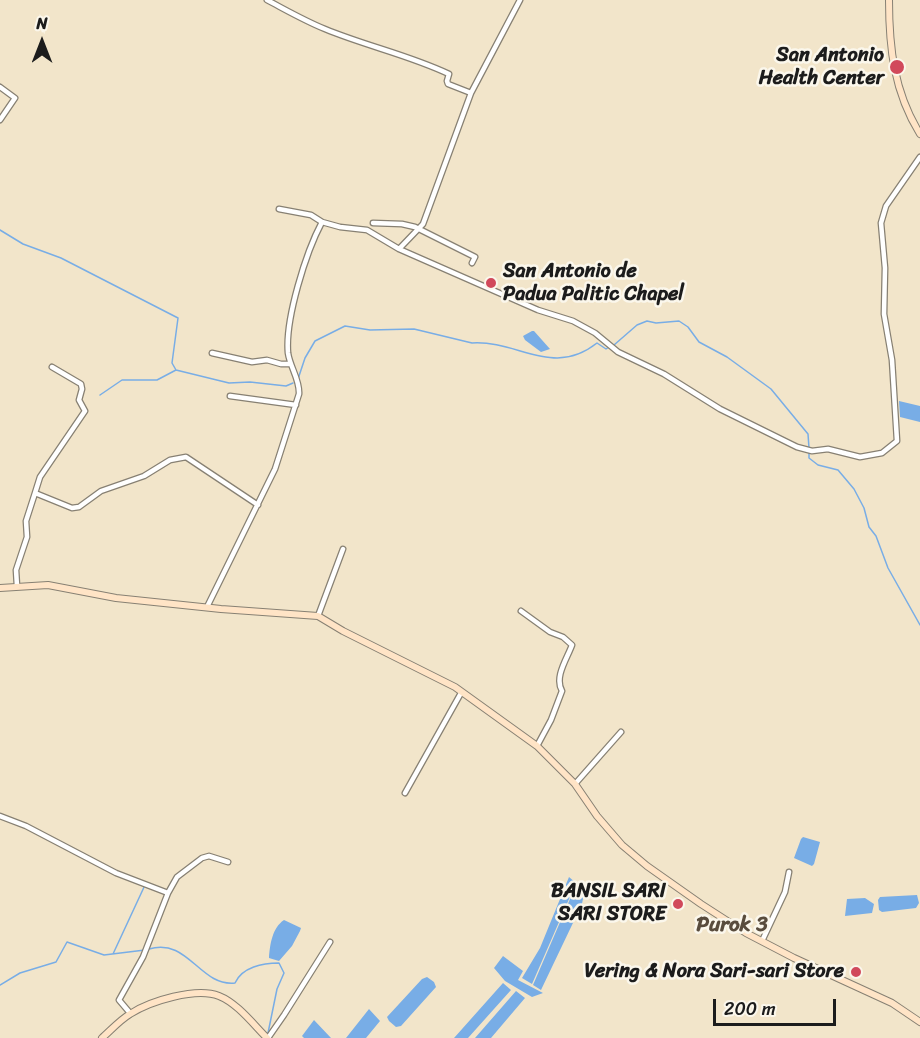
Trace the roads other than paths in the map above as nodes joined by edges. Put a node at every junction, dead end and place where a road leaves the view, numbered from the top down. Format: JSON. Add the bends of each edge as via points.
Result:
{"nodes":[{"id":1,"x":267,"y":0,"type":"edge"},
{"id":2,"x":520,"y":0,"type":"edge"},
{"id":3,"x":889,"y":0,"type":"edge"},
{"id":4,"x":0,"y":87,"type":"edge"},
{"id":5,"x":471,"y":93,"type":"junction"},
{"id":6,"x":0,"y":120,"type":"edge"},
{"id":7,"x":920,"y":134,"type":"edge"},
{"id":8,"x":920,"y":157,"type":"edge"},
{"id":9,"x":279,"y":209,"type":"dead end"},
{"id":10,"x":322,"y":222,"type":"junction"},
{"id":11,"x":373,"y":223,"type":"dead end"},
{"id":12,"x":419,"y":230,"type":"junction"},
{"id":13,"x":399,"y":249,"type":"junction"},
{"id":14,"x":472,"y":263,"type":"dead end"},
{"id":15,"x":212,"y":353,"type":"dead end"},
{"id":16,"x":290,"y":364,"type":"junction"},
{"id":17,"x":52,"y":368,"type":"dead end"},
{"id":18,"x":230,"y":396,"type":"dead end"},
{"id":19,"x":296,"y":405,"type":"junction"},
{"id":20,"x":35,"y":493,"type":"junction"},
{"id":21,"x":258,"y":505,"type":"junction"},
{"id":22,"x":342,"y":549,"type":"dead end"},
{"id":23,"x":17,"y":586,"type":"junction"},
{"id":24,"x":0,"y":588,"type":"edge"},
{"id":25,"x":207,"y":607,"type":"junction"},
{"id":26,"x":521,"y":611,"type":"dead end"},
{"id":27,"x":318,"y":616,"type":"junction"},
{"id":28,"x":461,"y":693,"type":"junction"},
{"id":29,"x":621,"y":732,"type":"dead end"},
{"id":30,"x":537,"y":746,"type":"junction"},
{"id":31,"x":575,"y":784,"type":"junction"},
{"id":32,"x":405,"y":793,"type":"dead end"},
{"id":33,"x":0,"y":816,"type":"edge"},
{"id":34,"x":228,"y":862,"type":"dead end"},
{"id":35,"x":789,"y":872,"type":"dead end"},
{"id":36,"x":168,"y":893,"type":"junction"},
{"id":37,"x":762,"y":941,"type":"junction"},
{"id":38,"x":330,"y":942,"type":"dead end"},
{"id":39,"x":130,"y":1013,"type":"junction"},
{"id":40,"x":920,"y":1022,"type":"edge"},
{"id":41,"x":102,"y":1038,"type":"edge"},
{"id":42,"x":268,"y":1038,"type":"edge"}],
"edges":[{"from":1,"to":5,"type":"street","via":[[327,30],[425,62],[449,74],[448,84]]},
{"from":2,"to":5,"type":"street"},
{"from":3,"to":7,"type":"street","via":[[893,68]]},
{"from":4,"to":6,"type":"street","via":[[15,98]]},
{"from":5,"to":12,"type":"street"},
{"from":8,"to":13,"type":"street","via":[[886,206],[881,223],[884,314],[892,360],[897,441],[882,453],[860,457],[828,449],[805,450],[720,409],[664,374],[618,352],[573,321],[538,310]]},
{"from":9,"to":10,"type":"street"},
{"from":10,"to":13,"type":"street","via":[[367,230]]},
{"from":10,"to":16,"type":"street","via":[[310,245],[292,313],[287,339]]},
{"from":11,"to":12,"type":"street","via":[[402,224]]},
{"from":12,"to":13,"type":"street"},
{"from":12,"to":14,"type":"street","via":[[475,257]]},
{"from":15,"to":16,"type":"street","via":[[252,362]]},
{"from":16,"to":19,"type":"street","via":[[299,388]]},
{"from":17,"to":20,"type":"street","via":[[81,384],[79,400],[85,411],[40,477]]},
{"from":18,"to":19,"type":"street"},
{"from":19,"to":21,"type":"street","via":[[275,470]]},
{"from":20,"to":21,"type":"street","via":[[72,508],[79,507],[101,491],[136,479],[170,459],[186,457]]},
{"from":20,"to":23,"type":"street","via":[[16,570]]},
{"from":21,"to":25,"type":"street"},
{"from":22,"to":27,"type":"street"},
{"from":23,"to":24,"type":"street"},
{"from":23,"to":25,"type":"street","via":[[48,585],[117,598]]},
{"from":25,"to":27,"type":"street"},
{"from":26,"to":30,"type":"street","via":[[572,645],[559,676],[560,701]]},
{"from":27,"to":28,"type":"street"},
{"from":28,"to":30,"type":"street"},
{"from":28,"to":32,"type":"street"},
{"from":29,"to":31,"type":"street"},
{"from":30,"to":31,"type":"street"},
{"from":31,"to":37,"type":"street","via":[[622,846],[701,904]]},
{"from":33,"to":36,"type":"street","via":[[116,873]]},
{"from":34,"to":36,"type":"street","via":[[202,858],[177,877]]},
{"from":35,"to":37,"type":"street","via":[[785,892]]},
{"from":36,"to":39,"type":"street","via":[[143,957],[119,1000]]},
{"from":37,"to":40,"type":"street","via":[[892,1003]]},
{"from":38,"to":42,"type":"street"},
{"from":39,"to":41,"type":"street"},
{"from":39,"to":42,"type":"street","via":[[173,997],[210,993],[226,1000]]}]}
